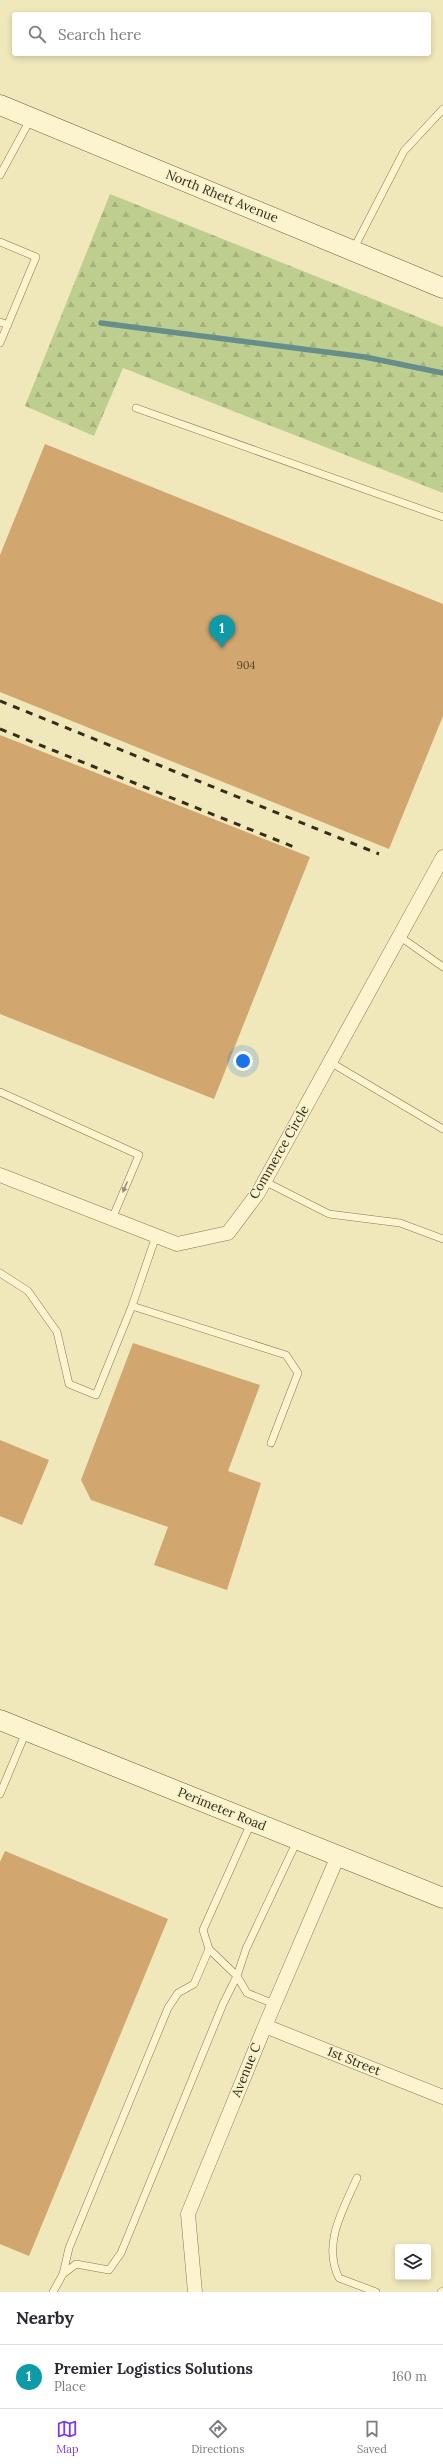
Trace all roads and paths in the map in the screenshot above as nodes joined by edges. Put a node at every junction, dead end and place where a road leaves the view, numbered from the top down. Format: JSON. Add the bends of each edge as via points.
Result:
{"nodes":[{"id":1,"x":0,"y":105,"type":"edge"},
{"id":2,"x":443,"y":108,"type":"edge"},
{"id":3,"x":31,"y":118,"type":"junction"},
{"id":4,"x":0,"y":175,"type":"edge"},
{"id":5,"x":0,"y":242,"type":"edge"},
{"id":6,"x":353,"y":250,"type":"junction"},
{"id":7,"x":443,"y":288,"type":"edge"},
{"id":8,"x":0,"y":322,"type":"edge"},
{"id":9,"x":8,"y":325,"type":"junction"},
{"id":10,"x":0,"y":343,"type":"edge"},
{"id":11,"x":136,"y":408,"type":"dead end"},
{"id":12,"x":443,"y":517,"type":"edge"},
{"id":13,"x":443,"y":856,"type":"edge"},
{"id":14,"x":399,"y":936,"type":"junction"},
{"id":15,"x":443,"y":967,"type":"edge"},
{"id":16,"x":330,"y":1062,"type":"junction"},
{"id":17,"x":0,"y":1092,"type":"edge"},
{"id":18,"x":443,"y":1129,"type":"edge"},
{"id":19,"x":0,"y":1174,"type":"edge"},
{"id":20,"x":264,"y":1181,"type":"junction"},
{"id":21,"x":112,"y":1219,"type":"junction"},
{"id":22,"x":156,"y":1236,"type":"junction"},
{"id":23,"x":443,"y":1239,"type":"edge"},
{"id":24,"x":0,"y":1273,"type":"edge"},
{"id":25,"x":132,"y":1306,"type":"junction"},
{"id":26,"x":271,"y":1444,"type":"dead end"},
{"id":27,"x":0,"y":1720,"type":"edge"},
{"id":28,"x":26,"y":1731,"type":"junction"},
{"id":29,"x":0,"y":1794,"type":"edge"},
{"id":30,"x":252,"y":1821,"type":"junction"},
{"id":31,"x":298,"y":1839,"type":"junction"},
{"id":32,"x":338,"y":1856,"type":"junction"},
{"id":33,"x":443,"y":1898,"type":"edge"},
{"id":34,"x":209,"y":1949,"type":"junction"},
{"id":35,"x":237,"y":1976,"type":"junction"},
{"id":36,"x":274,"y":2004,"type":"junction"},
{"id":37,"x":264,"y":2026,"type":"junction"},
{"id":38,"x":443,"y":2097,"type":"edge"},
{"id":39,"x":357,"y":2178,"type":"dead end"},
{"id":40,"x":63,"y":2274,"type":"junction"},
{"id":41,"x":53,"y":2292,"type":"edge"},
{"id":42,"x":195,"y":2292,"type":"edge"},
{"id":43,"x":376,"y":2292,"type":"edge"}],
"edges":[{"from":1,"to":3,"type":"street","name":"North Rhett Avenue"},
{"from":2,"to":6,"type":"lane","via":[[404,150]]},
{"from":3,"to":4,"type":"lane"},
{"from":3,"to":6,"type":"street","name":"North Rhett Avenue"},
{"from":5,"to":9,"type":"lane","via":[[36,257]]},
{"from":6,"to":7,"type":"street","name":"North Rhett Avenue"},
{"from":8,"to":9,"type":"lane"},
{"from":9,"to":10,"type":"lane"},
{"from":11,"to":12,"type":"lane"},
{"from":13,"to":14,"type":"street","name":"Commerce Circle"},
{"from":14,"to":15,"type":"lane"},
{"from":14,"to":16,"type":"street","name":"Commerce Circle"},
{"from":16,"to":18,"type":"lane"},
{"from":16,"to":20,"type":"street","name":"Commerce Circle"},
{"from":17,"to":21,"type":"lane","one_way":true,"via":[[139,1155]]},
{"from":19,"to":21,"type":"street","name":"Commerce Circle"},
{"from":20,"to":22,"type":"street","name":"Commerce Circle","via":[[228,1233],[177,1244]]},
{"from":20,"to":23,"type":"lane","via":[[329,1214],[400,1223]]},
{"from":21,"to":22,"type":"street","name":"Commerce Circle"},
{"from":22,"to":25,"type":"lane"},
{"from":24,"to":25,"type":"lane","via":[[28,1291],[57,1332],[69,1384],[96,1394]]},
{"from":25,"to":26,"type":"lane","via":[[286,1355],[298,1373]]},
{"from":27,"to":28,"type":"street","name":"Perimeter Road"},
{"from":28,"to":29,"type":"lane"},
{"from":28,"to":30,"type":"street","name":"Perimeter Road"},
{"from":30,"to":31,"type":"street","name":"Perimeter Road"},
{"from":30,"to":34,"type":"lane","via":[[203,1930]]},
{"from":31,"to":32,"type":"street","name":"Perimeter Road"},
{"from":31,"to":35,"type":"lane","via":[[246,1949]]},
{"from":32,"to":33,"type":"street","name":"Perimeter Road"},
{"from":32,"to":36,"type":"street","name":"Avenue C"},
{"from":34,"to":35,"type":"lane"},
{"from":34,"to":40,"type":"lane","via":[[194,1984],[178,1993],[168,2008],[69,2248]]},
{"from":35,"to":36,"type":"lane","via":[[247,1993]]},
{"from":35,"to":40,"type":"lane","via":[[223,2004],[121,2253],[108,2270],[76,2264]]},
{"from":36,"to":37,"type":"street","name":"Avenue C"},
{"from":37,"to":38,"type":"street","name":"1st Street"},
{"from":37,"to":42,"type":"street","name":"Avenue C","via":[[188,2214]]},
{"from":39,"to":43,"type":"lane","via":[[331,2243],[332,2264],[339,2278]]},
{"from":40,"to":41,"type":"lane"}]}
